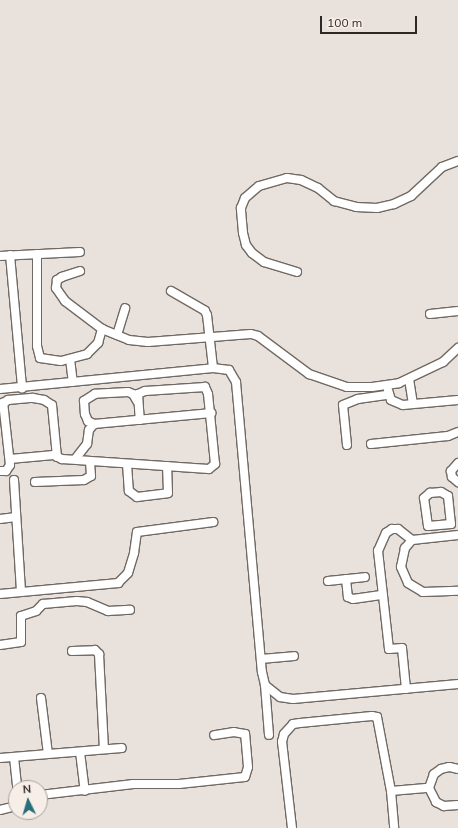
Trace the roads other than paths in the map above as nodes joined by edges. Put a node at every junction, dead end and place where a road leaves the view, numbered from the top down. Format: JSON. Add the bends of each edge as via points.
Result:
{"nodes":[{"id":1,"x":458,"y":161,"type":"edge"},
{"id":2,"x":80,"y":252,"type":"dead end"},
{"id":3,"x":37,"y":254,"type":"junction"},
{"id":4,"x":0,"y":256,"type":"edge"},
{"id":5,"x":10,"y":256,"type":"junction"},
{"id":6,"x":80,"y":271,"type":"dead end"},
{"id":7,"x":296,"y":272,"type":"dead end"},
{"id":8,"x":170,"y":291,"type":"dead end"},
{"id":9,"x":125,"y":308,"type":"dead end"},
{"id":10,"x":458,"y":311,"type":"edge"},
{"id":11,"x":430,"y":314,"type":"dead end"},
{"id":12,"x":102,"y":329,"type":"junction"},
{"id":13,"x":117,"y":335,"type":"junction"},
{"id":14,"x":210,"y":338,"type":"junction"},
{"id":15,"x":458,"y":348,"type":"edge"},
{"id":16,"x":70,"y":359,"type":"junction"},
{"id":17,"x":213,"y":368,"type":"junction"},
{"id":18,"x":409,"y":379,"type":"junction"},
{"id":19,"x":73,"y":382,"type":"junction"},
{"id":20,"x":387,"y":386,"type":"junction"},
{"id":21,"x":22,"y":388,"type":"junction"},
{"id":22,"x":0,"y":389,"type":"edge"},
{"id":23,"x":388,"y":395,"type":"junction"},
{"id":24,"x":458,"y":400,"type":"edge"},
{"id":25,"x":137,"y":401,"type":"junction"},
{"id":26,"x":1,"y":404,"type":"edge"},
{"id":27,"x":413,"y":404,"type":"junction"},
{"id":28,"x":211,"y":413,"type":"junction"},
{"id":29,"x":140,"y":420,"type":"junction"},
{"id":30,"x":94,"y":424,"type":"junction"},
{"id":31,"x":458,"y":432,"type":"edge"},
{"id":32,"x":371,"y":444,"type":"dead end"},
{"id":33,"x":347,"y":445,"type":"dead end"},
{"id":34,"x":57,"y":457,"type":"junction"},
{"id":35,"x":76,"y":458,"type":"junction"},
{"id":36,"x":10,"y":459,"type":"junction"},
{"id":37,"x":90,"y":461,"type":"junction"},
{"id":38,"x":458,"y":463,"type":"edge"},
{"id":39,"x":127,"y":464,"type":"junction"},
{"id":40,"x":167,"y":466,"type":"junction"},
{"id":41,"x":0,"y":471,"type":"edge"},
{"id":42,"x":14,"y":480,"type":"dead end"},
{"id":43,"x":34,"y":482,"type":"dead end"},
{"id":44,"x":458,"y":482,"type":"edge"},
{"id":45,"x":16,"y":517,"type":"junction"},
{"id":46,"x":0,"y":519,"type":"edge"},
{"id":47,"x":213,"y":522,"type":"dead end"},
{"id":48,"x":440,"y":525,"type":"junction"},
{"id":49,"x":458,"y":535,"type":"edge"},
{"id":50,"x":441,"y":536,"type":"junction"},
{"id":51,"x":412,"y":540,"type":"junction"},
{"id":52,"x":366,"y":577,"type":"dead end"},
{"id":53,"x":346,"y":579,"type":"junction"},
{"id":54,"x":328,"y":580,"type":"dead end"},
{"id":55,"x":458,"y":591,"type":"edge"},
{"id":56,"x":21,"y":592,"type":"junction"},
{"id":57,"x":0,"y":594,"type":"edge"},
{"id":58,"x":383,"y":595,"type":"junction"},
{"id":59,"x":130,"y":610,"type":"dead end"},
{"id":60,"x":0,"y":645,"type":"edge"},
{"id":61,"x":72,"y":651,"type":"dead end"},
{"id":62,"x":294,"y":656,"type":"dead end"},
{"id":63,"x":261,"y":659,"type":"junction"},
{"id":64,"x":458,"y":684,"type":"edge"},
{"id":65,"x":265,"y":685,"type":"junction"},
{"id":66,"x":406,"y":689,"type":"junction"},
{"id":67,"x":42,"y":698,"type":"dead end"},
{"id":68,"x":214,"y":735,"type":"dead end"},
{"id":69,"x":269,"y":735,"type":"dead end"},
{"id":70,"x":122,"y":748,"type":"dead end"},
{"id":71,"x":104,"y":749,"type":"junction"},
{"id":72,"x":80,"y":752,"type":"junction"},
{"id":73,"x":48,"y":754,"type":"junction"},
{"id":74,"x":14,"y":757,"type":"junction"},
{"id":75,"x":0,"y":758,"type":"edge"},
{"id":76,"x":458,"y":769,"type":"edge"},
{"id":77,"x":16,"y":780,"type":"edge"},
{"id":78,"x":429,"y":788,"type":"junction"},
{"id":79,"x":85,"y":791,"type":"junction"},
{"id":80,"x":391,"y":791,"type":"junction"},
{"id":81,"x":48,"y":794,"type":"edge"},
{"id":82,"x":458,"y":805,"type":"edge"},
{"id":83,"x":292,"y":828,"type":"edge"},
{"id":84,"x":394,"y":828,"type":"edge"}],
"edges":[{"from":1,"to":7,"type":"street","via":[[442,166],[411,196],[377,208],[356,207],[334,201],[318,188],[301,180],[287,178],[259,186],[245,198],[242,208],[242,233],[246,244],[264,262]]},
{"from":2,"to":3,"type":"street"},
{"from":3,"to":5,"type":"street"},
{"from":3,"to":16,"type":"street","via":[[38,353],[40,358],[45,360]]},
{"from":4,"to":5,"type":"street"},
{"from":5,"to":21,"type":"street"},
{"from":6,"to":12,"type":"street","via":[[57,280],[56,288],[65,301]]},
{"from":8,"to":14,"type":"street","via":[[205,310]]},
{"from":9,"to":13,"type":"street"},
{"from":10,"to":11,"type":"street"},
{"from":12,"to":13,"type":"street"},
{"from":12,"to":16,"type":"street","via":[[93,348],[87,354]]},
{"from":13,"to":14,"type":"street","via":[[129,340],[148,342]]},
{"from":14,"to":17,"type":"street"},
{"from":14,"to":20,"type":"street","via":[[251,334],[258,336],[309,374],[347,387]]},
{"from":15,"to":18,"type":"street","via":[[443,362]]},
{"from":16,"to":19,"type":"street"},
{"from":17,"to":19,"type":"street"},
{"from":17,"to":63,"type":"street","via":[[229,370],[235,378]]},
{"from":18,"to":20,"type":"street"},
{"from":18,"to":27,"type":"street"},
{"from":19,"to":21,"type":"street"},
{"from":20,"to":23,"type":"street"},
{"from":21,"to":22,"type":"street"},
{"from":23,"to":27,"type":"street","via":[[394,403]]},
{"from":23,"to":33,"type":"street","via":[[358,398],[343,405]]},
{"from":24,"to":27,"type":"street"},
{"from":25,"to":28,"type":"street","via":[[138,394],[145,391],[205,387]]},
{"from":25,"to":29,"type":"street"},
{"from":25,"to":30,"type":"street","via":[[133,394],[128,392],[89,396],[84,401],[85,414],[88,421]]},
{"from":26,"to":34,"type":"street","via":[[33,398],[52,405]]},
{"from":26,"to":36,"type":"street"},
{"from":28,"to":29,"type":"street"},
{"from":28,"to":40,"type":"street","via":[[215,464],[209,469]]},
{"from":29,"to":30,"type":"street"},
{"from":30,"to":35,"type":"street","via":[[89,430],[87,444]]},
{"from":31,"to":32,"type":"street","via":[[448,436]]},
{"from":34,"to":35,"type":"street"},
{"from":34,"to":36,"type":"street"},
{"from":35,"to":37,"type":"street"},
{"from":36,"to":41,"type":"street","via":[[6,471]]},
{"from":37,"to":39,"type":"street"},
{"from":37,"to":43,"type":"street","via":[[91,476],[84,480]]},
{"from":38,"to":44,"type":"street","via":[[451,471],[452,477]]},
{"from":39,"to":40,"type":"street"},
{"from":39,"to":40,"type":"street","via":[[129,491],[138,497],[168,493]]},
{"from":42,"to":45,"type":"street"},
{"from":45,"to":46,"type":"street"},
{"from":45,"to":56,"type":"street"},
{"from":47,"to":56,"type":"street","via":[[137,532],[128,573],[118,583]]},
{"from":48,"to":48,"type":"street","via":[[427,525],[424,498],[430,493],[441,492],[448,496],[451,524]]},
{"from":48,"to":50,"type":"street"},
{"from":49,"to":50,"type":"street"},
{"from":50,"to":51,"type":"street"},
{"from":51,"to":55,"type":"street","via":[[405,548],[401,567],[408,583],[430,594]]},
{"from":51,"to":58,"type":"street","via":[[398,529],[386,533],[378,551]]},
{"from":52,"to":53,"type":"street"},
{"from":53,"to":54,"type":"street"},
{"from":53,"to":58,"type":"street","via":[[348,597],[353,599]]},
{"from":56,"to":57,"type":"street"},
{"from":58,"to":66,"type":"street","via":[[389,649],[402,648]]},
{"from":59,"to":60,"type":"street","via":[[108,611],[87,602],[77,601],[43,604],[36,611],[21,616],[21,642]]},
{"from":61,"to":71,"type":"street","via":[[95,650],[99,654]]},
{"from":62,"to":63,"type":"street"},
{"from":63,"to":65,"type":"street"},
{"from":64,"to":66,"type":"street"},
{"from":65,"to":66,"type":"street","via":[[280,697],[293,699]]},
{"from":65,"to":69,"type":"street"},
{"from":67,"to":73,"type":"street"},
{"from":68,"to":79,"type":"street","via":[[234,732],[244,734],[248,767],[245,777],[187,783],[133,784]]},
{"from":70,"to":71,"type":"street"},
{"from":71,"to":72,"type":"street"},
{"from":72,"to":73,"type":"street"},
{"from":72,"to":79,"type":"street"},
{"from":73,"to":74,"type":"street"},
{"from":74,"to":75,"type":"street"},
{"from":74,"to":77,"type":"street"},
{"from":76,"to":78,"type":"street","via":[[441,769],[434,774]]},
{"from":78,"to":80,"type":"street"},
{"from":78,"to":82,"type":"street","via":[[436,802],[444,806]]},
{"from":79,"to":81,"type":"street"},
{"from":80,"to":83,"type":"street","via":[[377,717],[293,724],[284,734],[282,742]]},
{"from":80,"to":84,"type":"street"}]}
